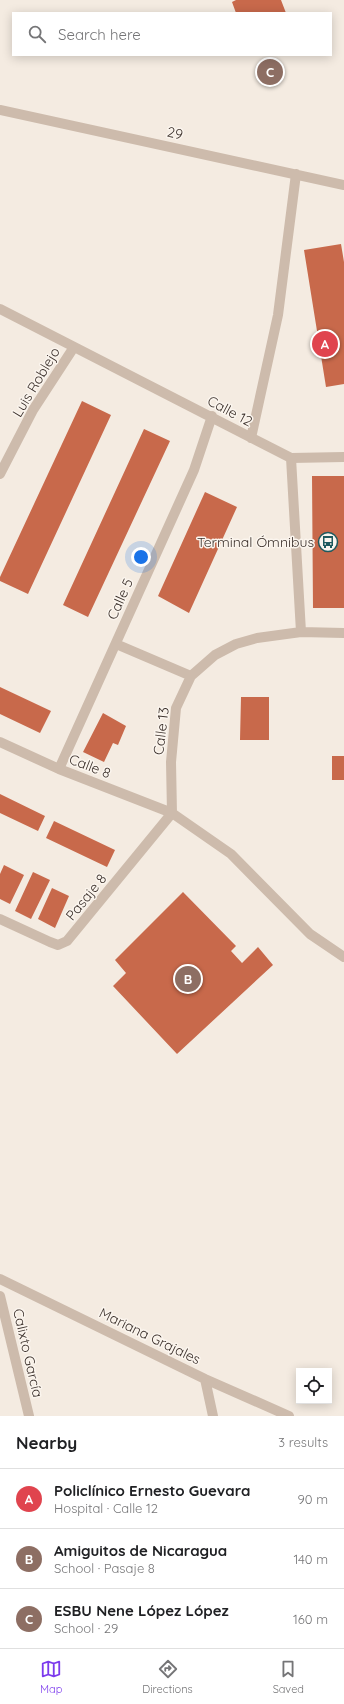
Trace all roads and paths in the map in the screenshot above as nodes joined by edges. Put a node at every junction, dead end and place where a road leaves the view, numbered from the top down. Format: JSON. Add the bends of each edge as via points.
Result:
{"nodes":[{"id":1,"x":0,"y":110,"type":"edge"},
{"id":2,"x":296,"y":174,"type":"junction"},
{"id":3,"x":344,"y":185,"type":"edge"},
{"id":4,"x":0,"y":310,"type":"edge"},
{"id":5,"x":74,"y":347,"type":"junction"},
{"id":6,"x":212,"y":416,"type":"junction"},
{"id":7,"x":251,"y":438,"type":"junction"},
{"id":8,"x":344,"y":457,"type":"edge"},
{"id":9,"x":291,"y":458,"type":"junction"},
{"id":10,"x":0,"y":474,"type":"edge"},
{"id":11,"x":301,"y":632,"type":"junction"},
{"id":12,"x":344,"y":633,"type":"edge"},
{"id":13,"x":116,"y":644,"type":"junction"},
{"id":14,"x":190,"y":676,"type":"junction"},
{"id":15,"x":0,"y":742,"type":"edge"},
{"id":16,"x":59,"y":770,"type":"junction"},
{"id":17,"x":172,"y":813,"type":"junction"},
{"id":18,"x":0,"y":919,"type":"edge"},
{"id":19,"x":344,"y":956,"type":"edge"},
{"id":20,"x":0,"y":1279,"type":"edge"},
{"id":21,"x":0,"y":1296,"type":"edge"},
{"id":22,"x":205,"y":1378,"type":"junction"},
{"id":23,"x":29,"y":1416,"type":"edge"},
{"id":24,"x":213,"y":1416,"type":"edge"},
{"id":25,"x":289,"y":1416,"type":"edge"}],
"edges":[{"from":1,"to":2,"type":"street","name":"29"},
{"from":2,"to":3,"type":"street","name":"29"},
{"from":2,"to":7,"type":"street","via":[[278,315]]},
{"from":4,"to":5,"type":"street","name":"Calle 12"},
{"from":5,"to":6,"type":"street","name":"Calle 12"},
{"from":5,"to":10,"type":"street","name":"Luis Roblejo","via":[[33,410]]},
{"from":6,"to":7,"type":"street","name":"Calle 12"},
{"from":6,"to":13,"type":"street","name":"Calle 5","via":[[194,470]]},
{"from":7,"to":9,"type":"street","name":"Calle 12"},
{"from":8,"to":9,"type":"street"},
{"from":9,"to":11,"type":"street"},
{"from":11,"to":12,"type":"street","name":"Calle 13"},
{"from":11,"to":14,"type":"street","name":"Calle 13","via":[[257,638],[236,644],[216,655]]},
{"from":13,"to":14,"type":"street"},
{"from":13,"to":16,"type":"street","name":"Calle 5","via":[[99,676]]},
{"from":14,"to":17,"type":"street","name":"Calle 13","via":[[176,708],[171,762]]},
{"from":15,"to":16,"type":"street","name":"Calle 8"},
{"from":16,"to":17,"type":"street","name":"Calle 8"},
{"from":17,"to":18,"type":"street","name":"Pasaje 8","via":[[66,941],[58,945]]},
{"from":17,"to":19,"type":"street","name":"Calle 8","via":[[231,854],[310,934]]},
{"from":20,"to":22,"type":"street","name":"Mariana Grajales"},
{"from":21,"to":23,"type":"street","name":"Calixto García"},
{"from":22,"to":24,"type":"street"},
{"from":22,"to":25,"type":"street","name":"Mariana Grajales"}]}
